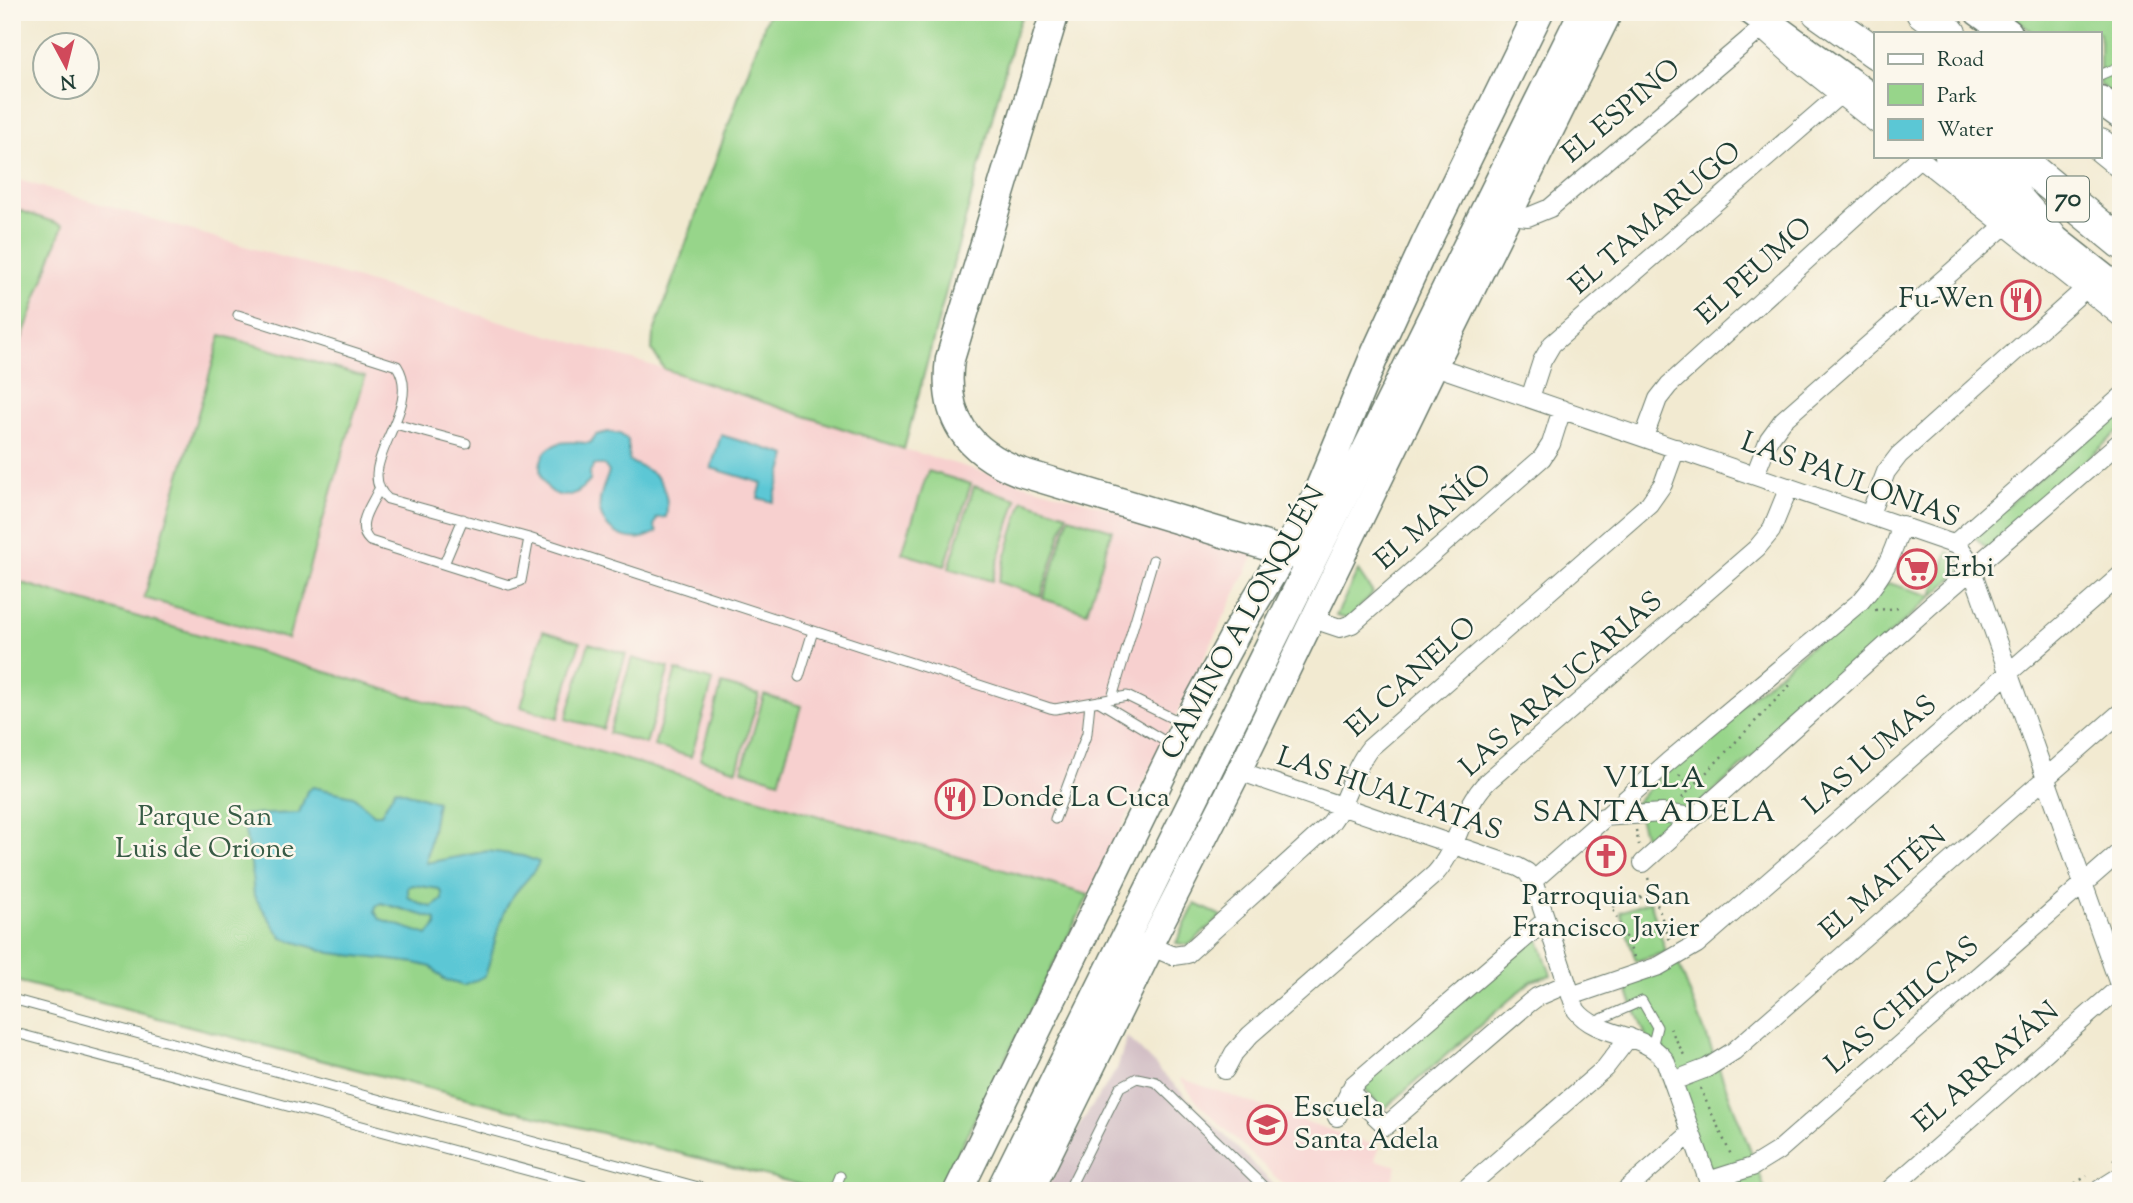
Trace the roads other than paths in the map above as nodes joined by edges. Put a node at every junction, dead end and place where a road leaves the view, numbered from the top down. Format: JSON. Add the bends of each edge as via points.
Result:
{"nodes":[{"id":1,"x":1055,"y":12,"type":"edge"},
{"id":2,"x":1539,"y":12,"type":"edge"},
{"id":3,"x":1583,"y":12,"type":"edge"},
{"id":4,"x":1610,"y":12,"type":"edge"},
{"id":5,"x":1818,"y":12,"type":"edge"},
{"id":6,"x":1922,"y":12,"type":"edge"},
{"id":7,"x":1979,"y":12,"type":"edge"},
{"id":8,"x":1753,"y":18,"type":"edge"},
{"id":9,"x":1949,"y":32,"type":"edge"},
{"id":10,"x":2007,"y":32,"type":"edge"},
{"id":11,"x":1874,"y":52,"type":"edge"},
{"id":12,"x":2121,"y":66,"type":"edge"},
{"id":13,"x":2102,"y":74,"type":"edge"},
{"id":14,"x":1838,"y":96,"type":"junction"},
{"id":15,"x":1874,"y":100,"type":"edge"},
{"id":16,"x":2102,"y":101,"type":"edge"},
{"id":17,"x":2121,"y":115,"type":"edge"},
{"id":18,"x":1874,"y":123,"type":"edge"},
{"id":19,"x":2102,"y":147,"type":"edge"},
{"id":20,"x":1917,"y":158,"type":"edge"},
{"id":21,"x":1919,"y":158,"type":"edge"},
{"id":22,"x":1952,"y":158,"type":"edge"},
{"id":23,"x":1981,"y":158,"type":"edge"},
{"id":24,"x":2017,"y":158,"type":"edge"},
{"id":25,"x":2121,"y":162,"type":"edge"},
{"id":26,"x":1510,"y":215,"type":"junction"},
{"id":27,"x":2004,"y":226,"type":"junction"},
{"id":28,"x":2050,"y":236,"type":"junction"},
{"id":29,"x":2121,"y":243,"type":"edge"},
{"id":30,"x":2085,"y":289,"type":"junction"},
{"id":31,"x":2121,"y":292,"type":"edge"},
{"id":32,"x":238,"y":314,"type":"dead end"},
{"id":33,"x":2121,"y":318,"type":"edge"},
{"id":34,"x":1435,"y":366,"type":"junction"},
{"id":35,"x":2121,"y":397,"type":"edge"},
{"id":36,"x":1530,"y":398,"type":"junction"},
{"id":37,"x":1562,"y":409,"type":"junction"},
{"id":38,"x":395,"y":424,"type":"junction"},
{"id":39,"x":1644,"y":437,"type":"junction"},
{"id":40,"x":2121,"y":441,"type":"edge"},
{"id":41,"x":466,"y":443,"type":"dead end"},
{"id":42,"x":1676,"y":448,"type":"junction"},
{"id":43,"x":1755,"y":475,"type":"junction"},
{"id":44,"x":1789,"y":487,"type":"junction"},
{"id":45,"x":379,"y":491,"type":"junction"},
{"id":46,"x":1870,"y":514,"type":"junction"},
{"id":47,"x":463,"y":519,"type":"junction"},
{"id":48,"x":1902,"y":525,"type":"junction"},
{"id":49,"x":529,"y":538,"type":"junction"},
{"id":50,"x":1955,"y":543,"type":"junction"},
{"id":51,"x":1299,"y":556,"type":"junction"},
{"id":52,"x":1153,"y":560,"type":"dead end"},
{"id":53,"x":444,"y":564,"type":"junction"},
{"id":54,"x":1972,"y":571,"type":"junction"},
{"id":55,"x":2121,"y":575,"type":"edge"},
{"id":56,"x":1313,"y":619,"type":"junction"},
{"id":57,"x":813,"y":631,"type":"junction"},
{"id":58,"x":2008,"y":671,"type":"junction"},
{"id":59,"x":799,"y":677,"type":"dead end"},
{"id":60,"x":1112,"y":698,"type":"junction"},
{"id":61,"x":1094,"y":702,"type":"junction"},
{"id":62,"x":2121,"y":712,"type":"edge"},
{"id":63,"x":1181,"y":736,"type":"junction"},
{"id":64,"x":1239,"y":771,"type":"junction"},
{"id":65,"x":2045,"y":778,"type":"junction"},
{"id":66,"x":1341,"y":807,"type":"junction"},
{"id":67,"x":1695,"y":816,"type":"junction"},
{"id":68,"x":1603,"y":817,"type":"junction"},
{"id":69,"x":1055,"y":819,"type":"dead end"},
{"id":70,"x":1452,"y":845,"type":"junction"},
{"id":71,"x":2121,"y":851,"type":"edge"},
{"id":72,"x":1643,"y":863,"type":"road end"},
{"id":73,"x":1533,"y":881,"type":"junction"},
{"id":74,"x":2083,"y":884,"type":"junction"},
{"id":75,"x":1546,"y":920,"type":"junction"},
{"id":76,"x":1150,"y":946,"type":"junction"},
{"id":77,"x":2120,"y":987,"type":"edge"},
{"id":78,"x":1569,"y":990,"type":"junction"},
{"id":79,"x":12,"y":999,"type":"edge"},
{"id":80,"x":1592,"y":1023,"type":"junction"},
{"id":81,"x":12,"y":1032,"type":"edge"},
{"id":82,"x":1629,"y":1037,"type":"junction"},
{"id":83,"x":1652,"y":1047,"type":"junction"},
{"id":84,"x":1225,"y":1070,"type":"dead end"},
{"id":85,"x":1673,"y":1081,"type":"junction"},
{"id":86,"x":1349,"y":1091,"type":"junction"},
{"id":87,"x":1337,"y":1117,"type":"dead end"},
{"id":88,"x":1691,"y":1133,"type":"junction"},
{"id":89,"x":841,"y":1176,"type":"dead end"},
{"id":90,"x":2121,"y":1176,"type":"edge"},
{"id":91,"x":1710,"y":1186,"type":"edge"},
{"id":92,"x":604,"y":1191,"type":"edge"},
{"id":93,"x":713,"y":1191,"type":"edge"},
{"id":94,"x":834,"y":1191,"type":"edge"},
{"id":95,"x":958,"y":1191,"type":"edge"},
{"id":96,"x":1000,"y":1191,"type":"edge"},
{"id":97,"x":1029,"y":1191,"type":"edge"},
{"id":98,"x":1068,"y":1191,"type":"edge"},
{"id":99,"x":1268,"y":1191,"type":"edge"},
{"id":100,"x":1463,"y":1191,"type":"edge"},
{"id":101,"x":1625,"y":1191,"type":"edge"},
{"id":102,"x":1888,"y":1191,"type":"edge"},
{"id":103,"x":2097,"y":1191,"type":"edge"}],
"edges":[{"from":1,"to":51,"type":"main road","via":[[950,359],[948,387],[958,424],[982,453],[1020,472]]},
{"from":2,"to":51,"type":"main road","name":"CAMINO A LONQUÉN","via":[[1371,364],[1311,509]]},
{"from":3,"to":51,"type":"main road","name":"CAMINO A LONQUÉN"},
{"from":4,"to":26,"type":"street","name":"CAMINO A LONQUÉN"},
{"from":5,"to":11,"type":"highway"},
{"from":6,"to":9,"type":"highway"},
{"from":7,"to":10,"type":"main road"},
{"from":8,"to":14,"type":"street"},
{"from":8,"to":15,"type":"main road"},
{"from":8,"to":26,"type":"street","name":"EL ESPINO","via":[[1544,213]]},
{"from":12,"to":13,"type":"lane"},
{"from":14,"to":18,"type":"street"},
{"from":14,"to":36,"type":"street","name":"EL TAMARUGO","via":[[1552,344]]},
{"from":16,"to":17,"type":"main road"},
{"from":19,"to":25,"type":"highway","number":"70"},
{"from":20,"to":39,"type":"street","name":"EL PEUMO","via":[[1669,386],[1658,399]]},
{"from":21,"to":27,"type":"street"},
{"from":22,"to":28,"type":"main road"},
{"from":23,"to":28,"type":"highway"},
{"from":24,"to":29,"type":"highway","number":"70"},
{"from":26,"to":34,"type":"street","name":"CAMINO A LONQUÉN"},
{"from":27,"to":30,"type":"street"},
{"from":27,"to":43,"type":"street","via":[[1791,413],[1769,439]]},
{"from":28,"to":31,"type":"main road"},
{"from":30,"to":33,"type":"street"},
{"from":30,"to":46,"type":"street","via":[[1899,455],[1886,472]]},
{"from":32,"to":38,"type":"lane","via":[[397,366],[405,386]]},
{"from":34,"to":36,"type":"street","name":"LAS PAULONIAS"},
{"from":34,"to":56,"type":"street","name":"CAMINO A LONQUÉN"},
{"from":35,"to":50,"type":"street"},
{"from":36,"to":37,"type":"street","name":"LAS PAULONIAS"},
{"from":37,"to":39,"type":"street","name":"LAS PAULONIAS"},
{"from":37,"to":56,"type":"street","name":"EL MAÑÍO","via":[[1542,458],[1352,624],[1340,628]]},
{"from":38,"to":41,"type":"lane"},
{"from":38,"to":45,"type":"lane","via":[[378,464],[375,478]]},
{"from":39,"to":42,"type":"street","name":"LAS PAULONIAS"},
{"from":40,"to":54,"type":"street"},
{"from":42,"to":43,"type":"street","name":"LAS PAULONIAS"},
{"from":42,"to":66,"type":"street","name":"EL CANELO","via":[[1654,499],[1370,748],[1355,769]]},
{"from":43,"to":44,"type":"street","name":"LAS PAULONIAS"},
{"from":44,"to":46,"type":"street","name":"LAS PAULONIAS"},
{"from":44,"to":70,"type":"street","name":"LAS ARAUCARIAS","via":[[1771,531],[1757,548],[1488,781],[1469,804]]},
{"from":45,"to":47,"type":"lane","via":[[388,499]]},
{"from":45,"to":53,"type":"lane","via":[[363,521],[366,538]]},
{"from":46,"to":48,"type":"street","name":"LAS PAULONIAS"},
{"from":47,"to":49,"type":"lane"},
{"from":47,"to":53,"type":"lane"},
{"from":48,"to":50,"type":"street","name":"LAS PAULONIAS"},
{"from":48,"to":68,"type":"street","via":[[1882,576],[1861,601]]},
{"from":49,"to":53,"type":"lane","via":[[521,581],[514,585]]},
{"from":49,"to":57,"type":"lane"},
{"from":50,"to":54,"type":"street","name":"LAS PAULONIAS"},
{"from":51,"to":63,"type":"main road","name":"CAMINO A LONQUÉN","via":[[1237,631]]},
{"from":51,"to":96,"type":"main road","name":"CAMINO A LONQUÉN"},
{"from":52,"to":60,"type":"lane"},
{"from":54,"to":58,"type":"street","name":"LAS PAULONIAS"},
{"from":54,"to":67,"type":"street"},
{"from":55,"to":58,"type":"street","name":"LAS LUMAS"},
{"from":56,"to":64,"type":"street","name":"CAMINO A LONQUÉN"},
{"from":57,"to":59,"type":"lane"},
{"from":57,"to":61,"type":"lane","via":[[1050,708]]},
{"from":58,"to":65,"type":"street","name":"LAS PAULONIAS"},
{"from":58,"to":78,"type":"street","name":"LAS LUMAS","via":[[1696,944],[1641,973]]},
{"from":60,"to":61,"type":"lane"},
{"from":60,"to":63,"type":"lane","via":[[1127,696]]},
{"from":61,"to":63,"type":"lane"},
{"from":61,"to":69,"type":"lane"},
{"from":62,"to":65,"type":"street","name":"EL MAITÉN"},
{"from":63,"to":95,"type":"main road","name":"CAMINO A LONQUÉN"},
{"from":64,"to":66,"type":"street","name":"LAS HUALTATAS"},
{"from":64,"to":76,"type":"street","name":"CAMINO A LONQUÉN"},
{"from":65,"to":74,"type":"street","name":"LAS PAULONIAS"},
{"from":65,"to":85,"type":"street","name":"EL MAITÉN","via":[[1734,1051]]},
{"from":66,"to":70,"type":"street","name":"LAS HUALTATAS"},
{"from":66,"to":76,"type":"street","name":"EL CANELO","via":[[1329,825],[1187,954],[1173,956]]},
{"from":67,"to":68,"type":"street"},
{"from":67,"to":72,"type":"street"},
{"from":68,"to":73,"type":"street"},
{"from":70,"to":73,"type":"street","name":"LAS HUALTATAS","via":[[1523,869]]},
{"from":70,"to":84,"type":"street","name":"LAS ARAUCARIAS","via":[[1435,874],[1250,1035]]},
{"from":71,"to":74,"type":"street","name":"LAS CHILCAS"},
{"from":73,"to":75,"type":"street"},
{"from":74,"to":77,"type":"street","name":"LAS PAULONIAS"},
{"from":74,"to":91,"type":"street","name":"LAS CHILCAS","via":[[1778,1151]]},
{"from":75,"to":78,"type":"street"},
{"from":75,"to":86,"type":"street"},
{"from":76,"to":97,"type":"main road"},
{"from":77,"to":102,"type":"street","name":"EL ARRAYÁN"},
{"from":78,"to":80,"type":"street","via":[[1580,1016]]},
{"from":78,"to":86,"type":"street","name":"LAS LUMAS","via":[[1537,997],[1386,1126]]},
{"from":79,"to":93,"type":"lane"},
{"from":80,"to":82,"type":"street"},
{"from":80,"to":83,"type":"lane","via":[[1642,1001],[1657,1027]]},
{"from":81,"to":92,"type":"lane"},
{"from":82,"to":83,"type":"street"},
{"from":82,"to":100,"type":"street","via":[[1605,1068]]},
{"from":83,"to":85,"type":"street","via":[[1665,1060]]},
{"from":85,"to":88,"type":"street"},
{"from":86,"to":87,"type":"street"},
{"from":88,"to":91,"type":"street"},
{"from":88,"to":101,"type":"street"},
{"from":89,"to":94,"type":"lane"},
{"from":90,"to":103,"type":"street"},
{"from":98,"to":99,"type":"lane","via":[[1120,1087],[1146,1078],[1156,1082]]}]}
